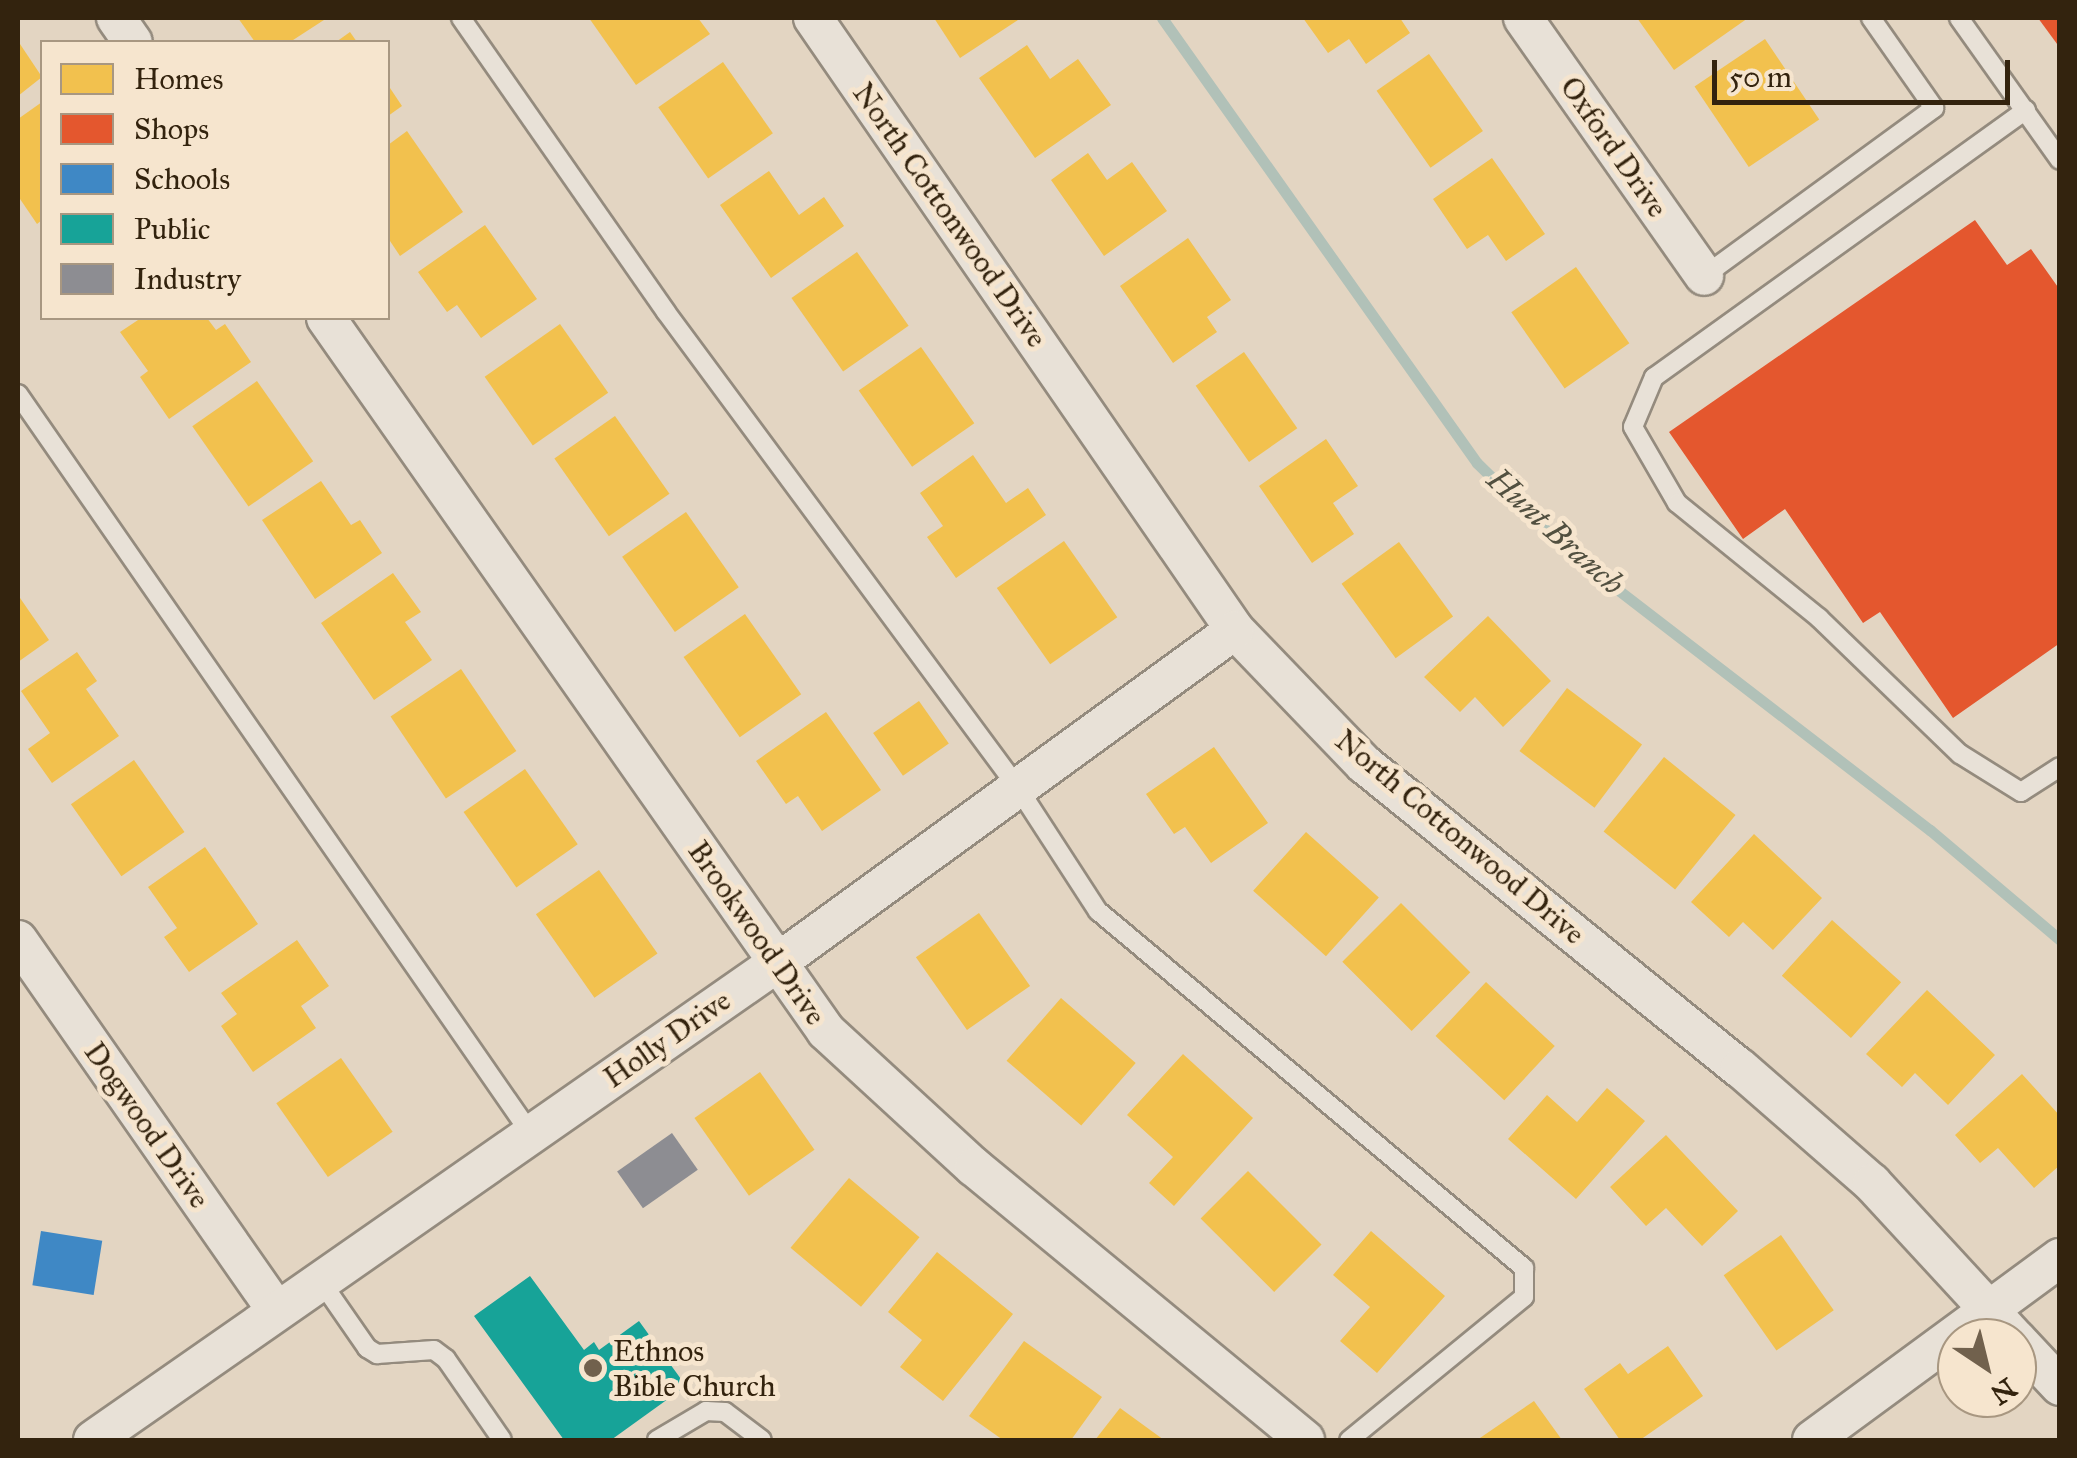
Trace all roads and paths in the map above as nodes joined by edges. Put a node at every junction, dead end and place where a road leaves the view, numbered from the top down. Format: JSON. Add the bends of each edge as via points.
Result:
{"nodes":[{"id":1,"x":116,"y":18,"type":"edge"},
{"id":2,"x":461,"y":18,"type":"edge"},
{"id":3,"x":813,"y":18,"type":"edge"},
{"id":4,"x":1523,"y":18,"type":"edge"},
{"id":5,"x":1871,"y":18,"type":"edge"},
{"id":6,"x":1959,"y":18,"type":"edge"},
{"id":7,"x":132,"y":40,"type":"edge"},
{"id":8,"x":2026,"y":110,"type":"junction"},
{"id":9,"x":2058,"y":154,"type":"edge"},
{"id":10,"x":1704,"y":276,"type":"joint"},
{"id":11,"x":327,"y":320,"type":"edge"},
{"id":12,"x":18,"y":394,"type":"edge"},
{"id":13,"x":1235,"y":630,"type":"junction"},
{"id":14,"x":2060,"y":767,"type":"edge"},
{"id":15,"x":1018,"y":788,"type":"junction"},
{"id":16,"x":18,"y":940,"type":"edge"},
{"id":17,"x":777,"y":963,"type":"junction"},
{"id":18,"x":531,"y":1134,"type":"junction"},
{"id":19,"x":2060,"y":1258,"type":"edge"},
{"id":20,"x":320,"y":1280,"type":"junction"},
{"id":21,"x":276,"y":1310,"type":"junction"},
{"id":22,"x":1989,"y":1310,"type":"junction"},
{"id":23,"x":1996,"y":1318,"type":"edge"},
{"id":24,"x":2037,"y":1361,"type":"edge"},
{"id":25,"x":2060,"y":1386,"type":"edge"},
{"id":26,"x":93,"y":1440,"type":"edge"},
{"id":27,"x":502,"y":1440,"type":"edge"},
{"id":28,"x":656,"y":1440,"type":"edge"},
{"id":29,"x":762,"y":1440,"type":"edge"},
{"id":30,"x":1305,"y":1440,"type":"edge"},
{"id":31,"x":1349,"y":1440,"type":"edge"},
{"id":32,"x":1812,"y":1440,"type":"edge"}],
"edges":[{"from":1,"to":7,"type":"street"},
{"from":2,"to":15,"type":"lane","via":[[666,312]]},
{"from":3,"to":13,"type":"street","name":"North Cottonwood Drive"},
{"from":4,"to":10,"type":"street","name":"Oxford Drive"},
{"from":5,"to":10,"type":"lane","via":[[1934,108]]},
{"from":6,"to":8,"type":"lane"},
{"from":8,"to":9,"type":"lane"},
{"from":8,"to":14,"type":"lane","via":[[1654,376],[1633,427],[1677,503],[1819,618],[1960,754],[2020,792]]},
{"from":11,"to":17,"type":"street","name":"Brookwood Drive"},
{"from":12,"to":18,"type":"lane"},
{"from":13,"to":15,"type":"street","name":"Holly Drive"},
{"from":13,"to":22,"type":"street","name":"North Cottonwood Drive","via":[[1364,764],[1740,1068],[1872,1184]]},
{"from":15,"to":17,"type":"street","name":"Holly Drive"},
{"from":15,"to":31,"type":"lane","via":[[1098,911],[1524,1268],[1524,1297]]},
{"from":16,"to":21,"type":"street","name":"Dogwood Drive"},
{"from":17,"to":18,"type":"street","name":"Holly Drive"},
{"from":17,"to":30,"type":"street","name":"Brookwood Drive","via":[[826,1031],[974,1167]]},
{"from":18,"to":20,"type":"street","name":"Holly Drive"},
{"from":19,"to":22,"type":"street"},
{"from":20,"to":21,"type":"street","name":"Holly Drive"},
{"from":20,"to":27,"type":"lane","via":[[367,1348],[378,1354],[434,1350],[446,1359]]},
{"from":21,"to":26,"type":"street","name":"Holly Drive"},
{"from":22,"to":23,"type":"street","name":"North Cottonwood Drive"},
{"from":22,"to":32,"type":"street"},
{"from":24,"to":25,"type":"street","name":"North Cottonwood Drive"},
{"from":28,"to":29,"type":"lane","via":[[706,1411],[725,1412]]}]}
